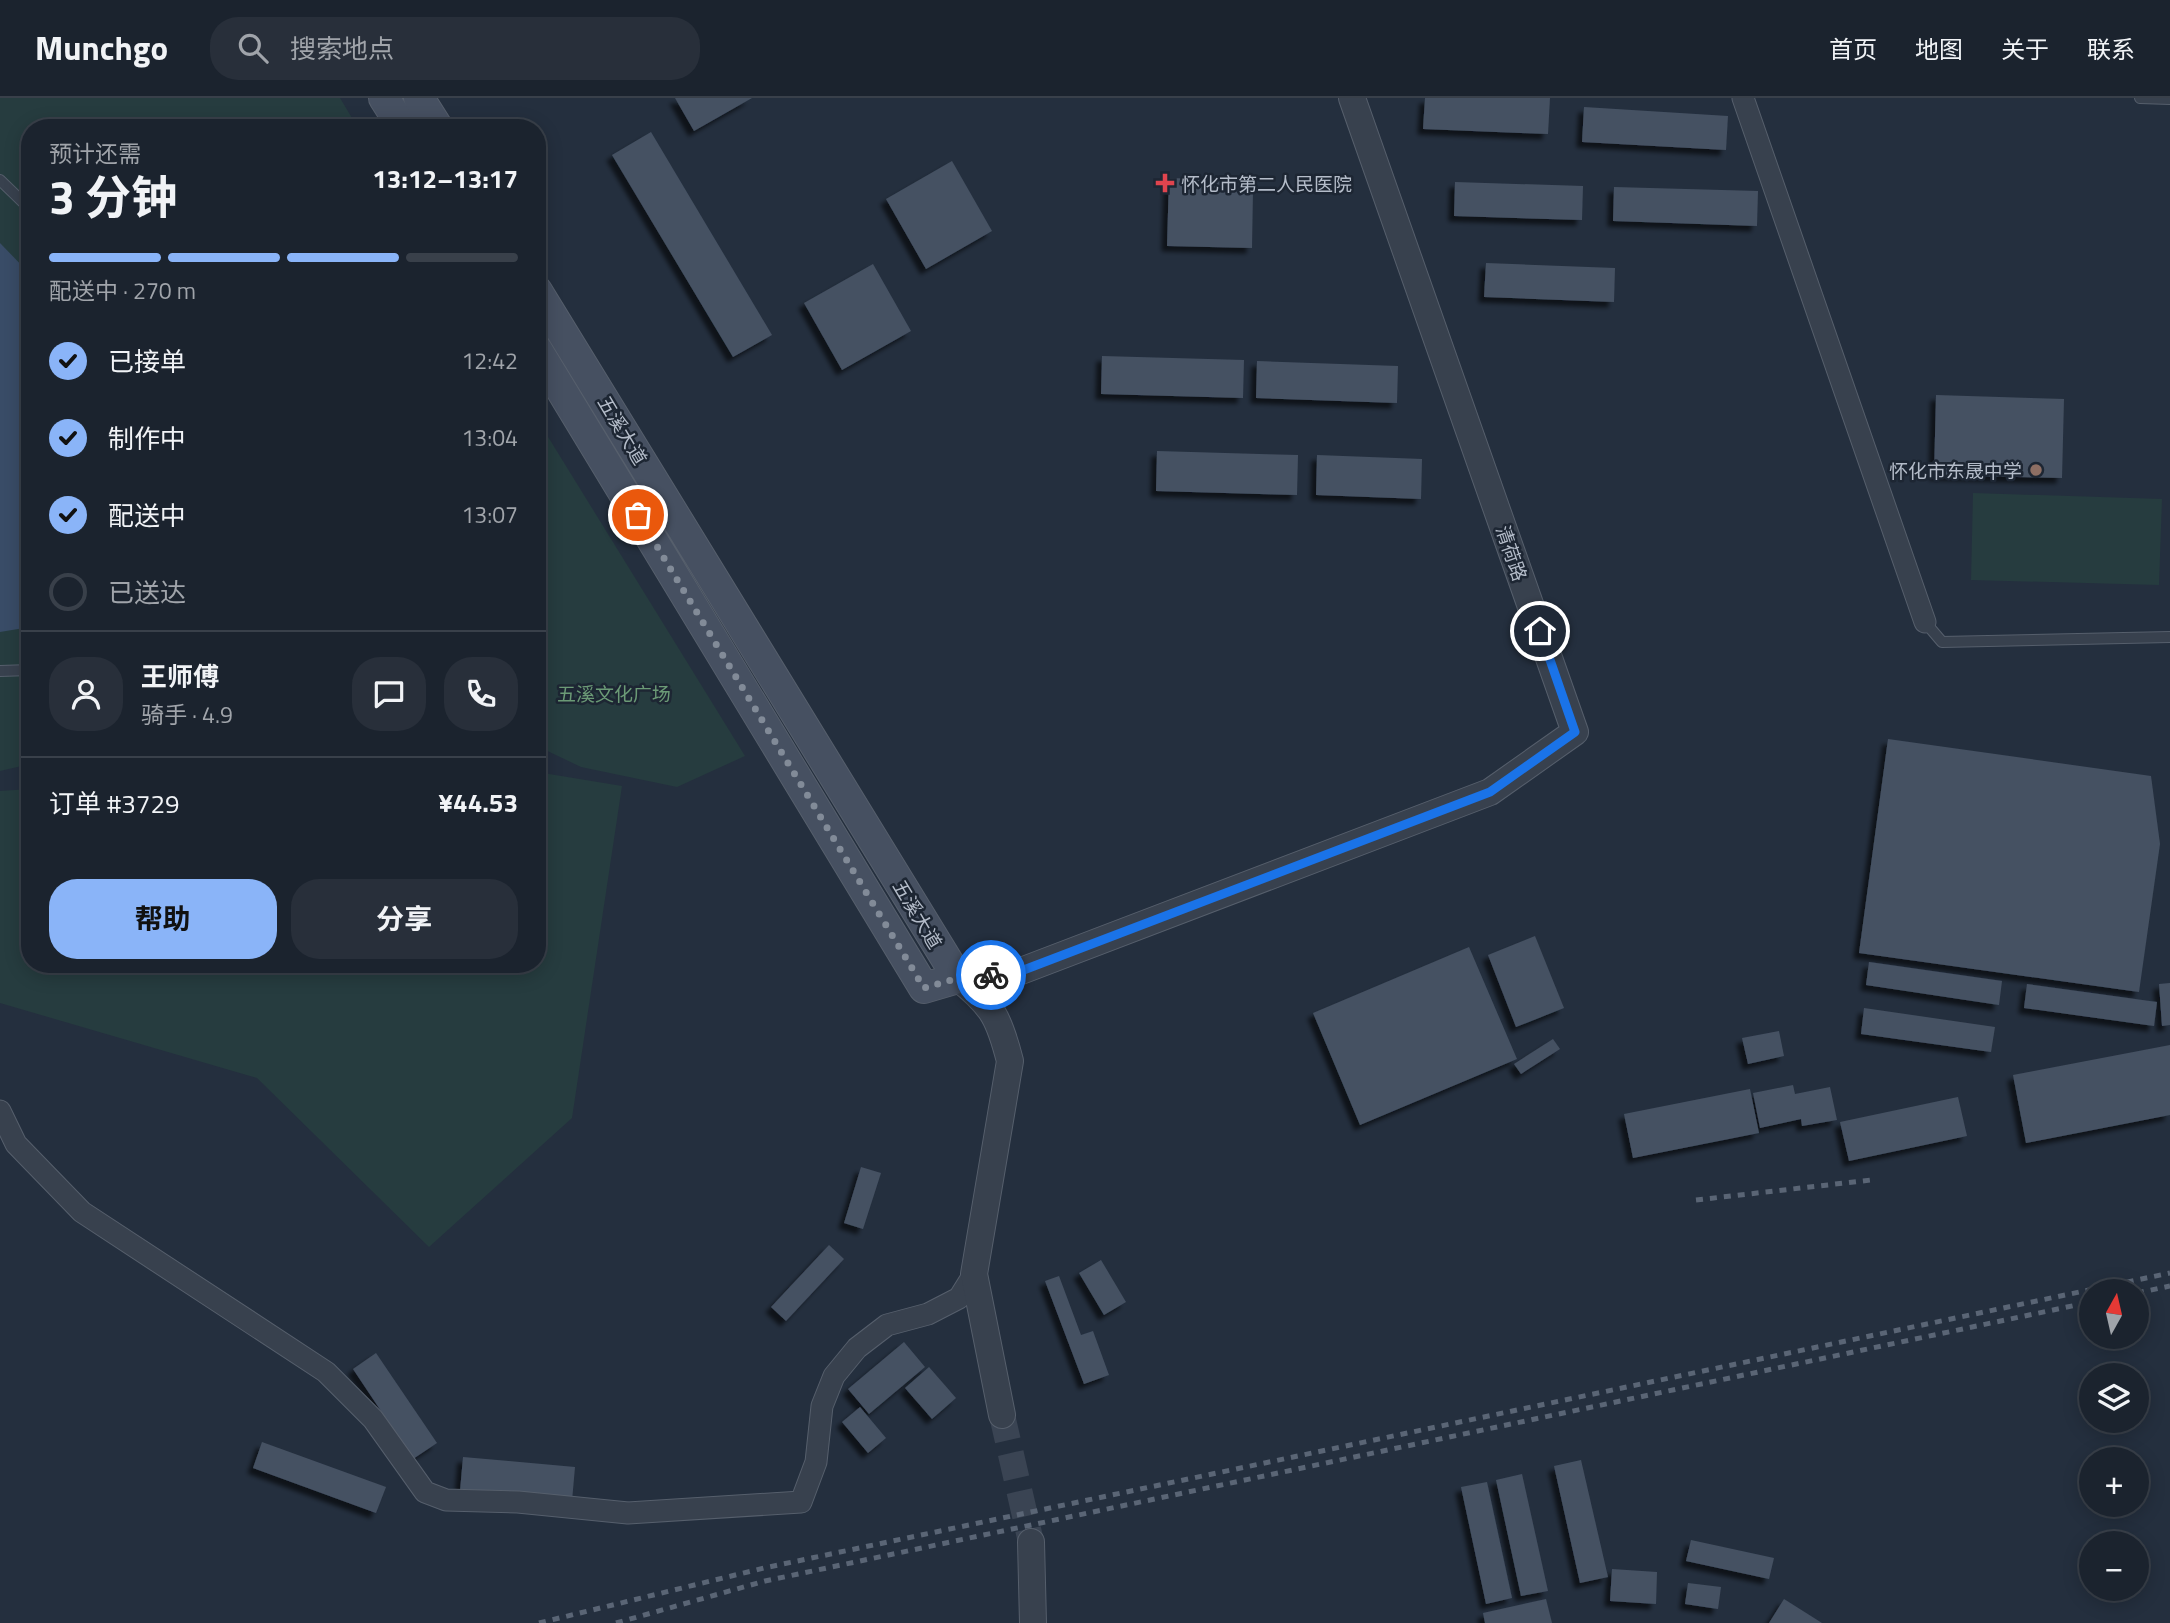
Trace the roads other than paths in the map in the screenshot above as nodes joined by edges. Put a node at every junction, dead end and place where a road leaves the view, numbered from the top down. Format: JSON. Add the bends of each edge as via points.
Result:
{"nodes":[{"id":1,"x":384,"y":98,"type":"edge"},
{"id":2,"x":419,"y":98,"type":"edge"},
{"id":3,"x":1352,"y":98,"type":"edge"},
{"id":4,"x":1743,"y":98,"type":"edge"},
{"id":5,"x":2140,"y":98,"type":"edge"},
{"id":6,"x":2170,"y":99,"type":"edge"},
{"id":7,"x":397,"y":119,"type":"edge"},
{"id":8,"x":432,"y":119,"type":"edge"},
{"id":9,"x":0,"y":180,"type":"edge"},
{"id":10,"x":21,"y":200,"type":"edge"},
{"id":11,"x":546,"y":306,"type":"edge"},
{"id":12,"x":546,"y":365,"type":"edge"},
{"id":13,"x":1925,"y":622,"type":"joint"},
{"id":14,"x":2170,"y":637,"type":"edge"},
{"id":15,"x":21,"y":670,"type":"edge"},
{"id":16,"x":0,"y":671,"type":"edge"},
{"id":17,"x":958,"y":978,"type":"junction"},
{"id":18,"x":0,"y":1111,"type":"edge"},
{"id":19,"x":974,"y":1274,"type":"junction"},
{"id":20,"x":1002,"y":1415,"type":"tunnel mouth"},
{"id":21,"x":1031,"y":1542,"type":"tunnel mouth"},
{"id":22,"x":1032,"y":1623,"type":"edge"}],
"edges":[{"from":1,"to":7,"type":"main road"},
{"from":2,"to":8,"type":"main road"},
{"from":3,"to":17,"type":"street","name":"清荷路","via":[[1575,732],[1490,792],[1021,971]]},
{"from":4,"to":13,"type":"street"},
{"from":5,"to":6,"type":"lane"},
{"from":9,"to":10,"type":"lane"},
{"from":11,"to":17,"type":"main road","name":"五溪大道"},
{"from":12,"to":17,"type":"main road","name":"五溪大道","via":[[924,988]]},
{"from":13,"to":14,"type":"lane","via":[[1941,642]]},
{"from":15,"to":16,"type":"lane"},
{"from":17,"to":19,"type":"street","via":[[987,1001],[1003,1033],[1010,1062]]},
{"from":18,"to":19,"type":"street","via":[[16,1144],[82,1212],[326,1372],[373,1419],[425,1492],[446,1500],[628,1513],[801,1502],[816,1462],[822,1406],[834,1376],[857,1348],[887,1325],[928,1314],[959,1298]]},
{"from":19,"to":20,"type":"street"},
{"from":21,"to":22,"type":"street"}]}
